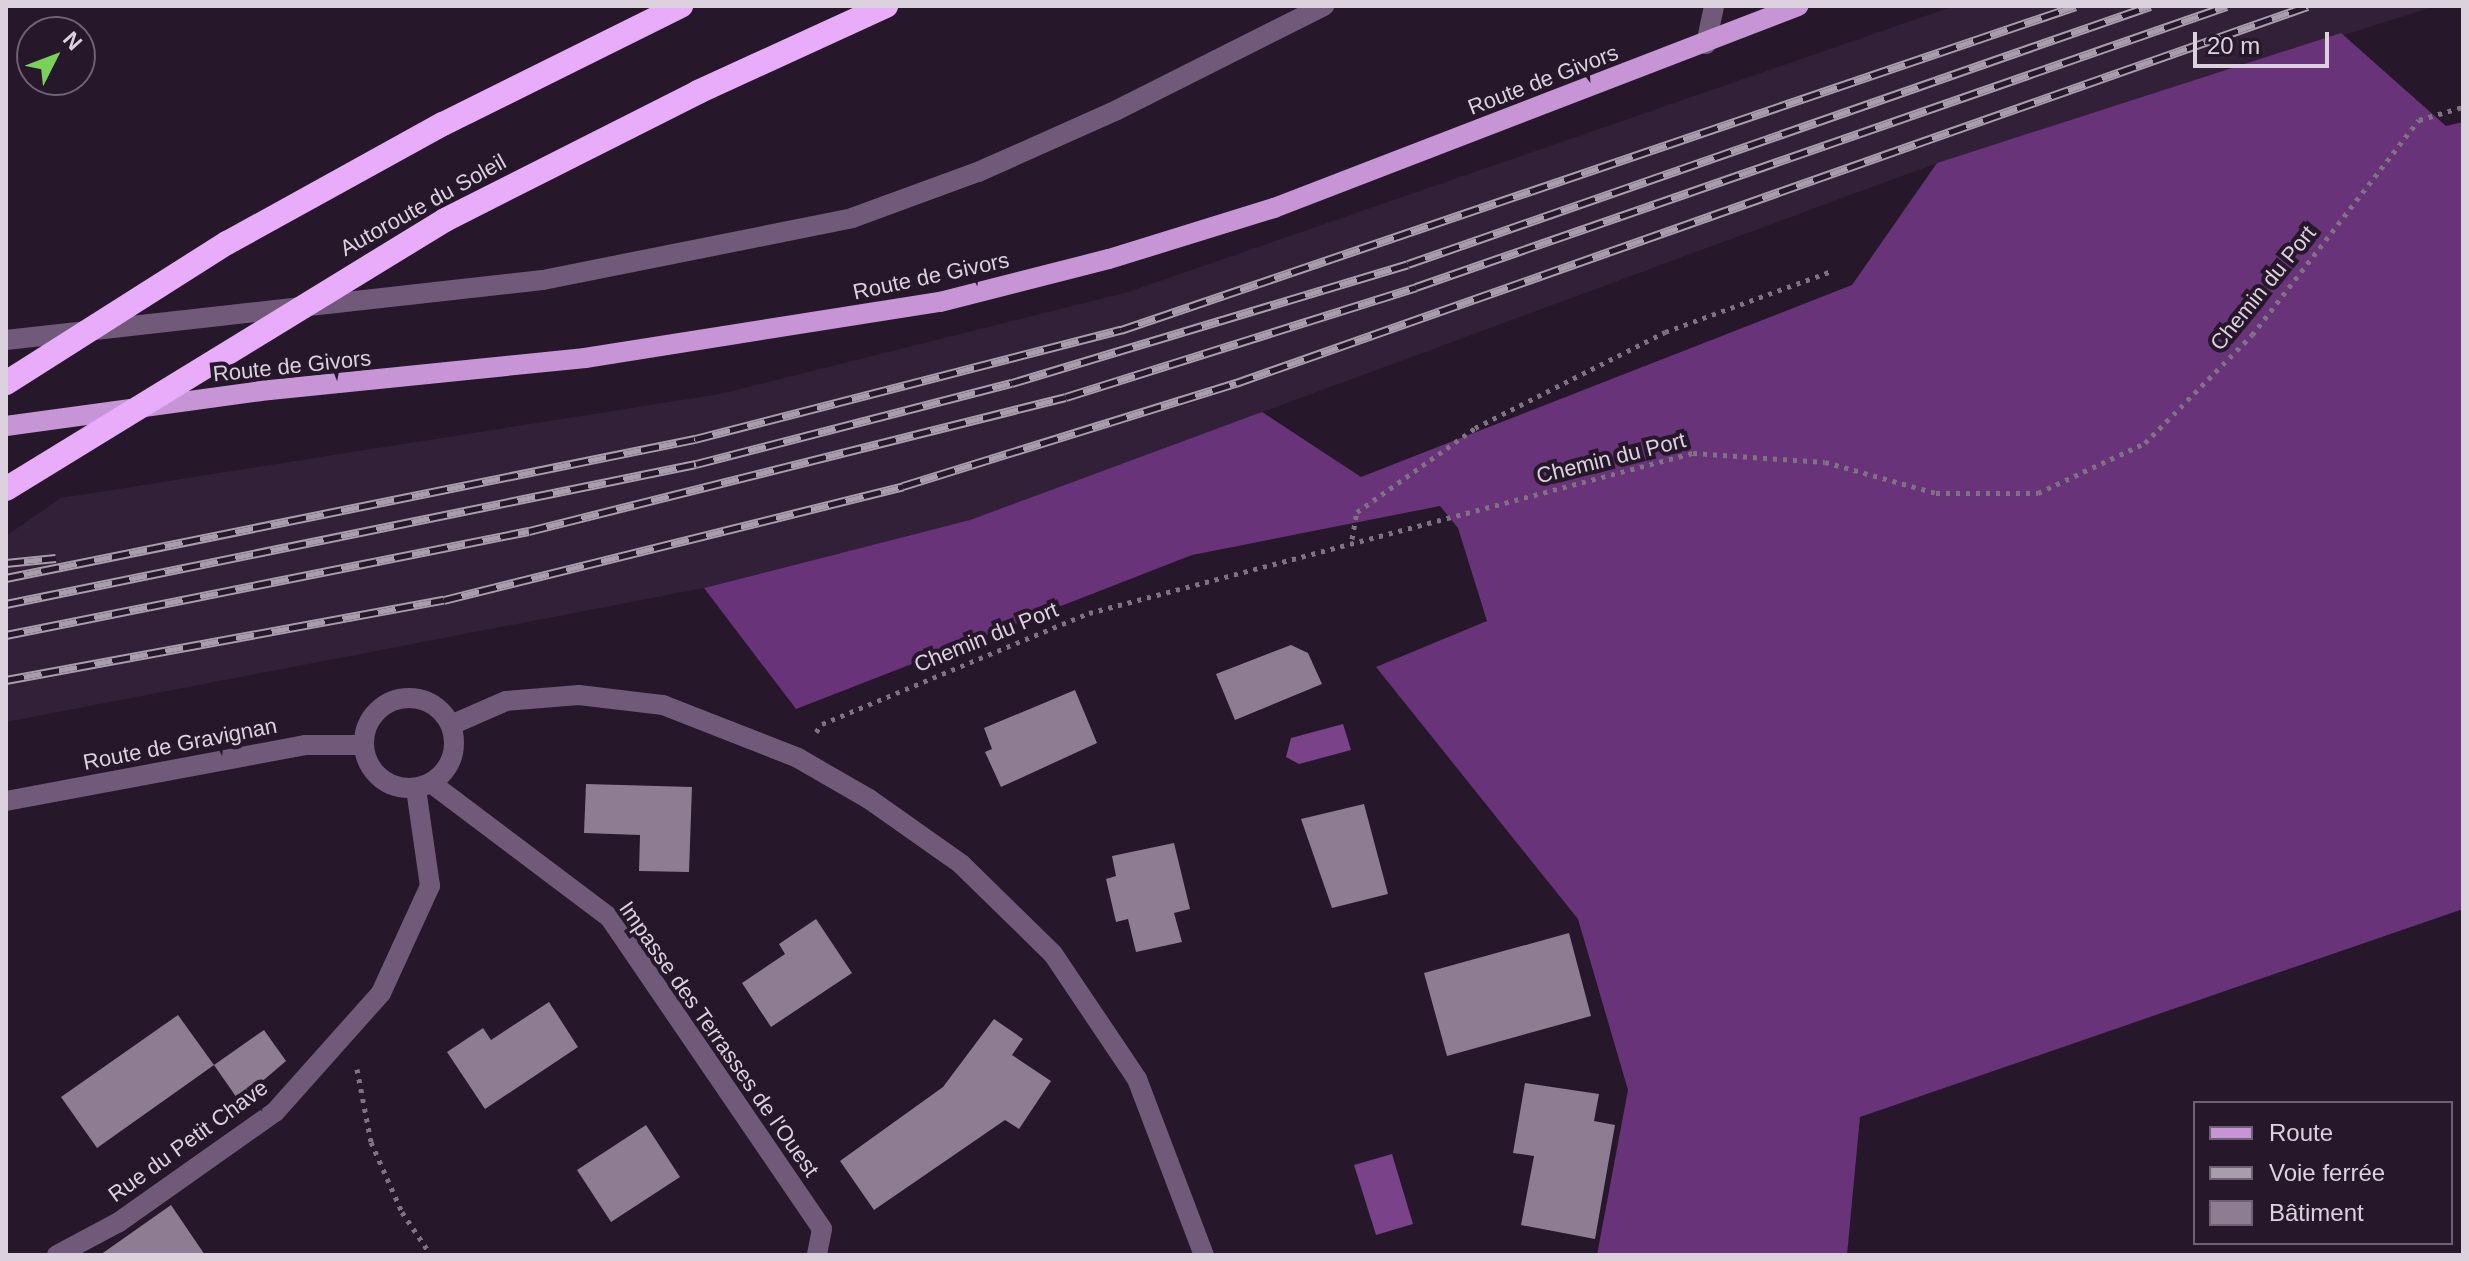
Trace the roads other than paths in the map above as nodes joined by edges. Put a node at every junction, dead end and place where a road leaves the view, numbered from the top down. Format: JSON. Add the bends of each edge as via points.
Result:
{"nodes":[{"id":1,"x":681,"y":6,"type":"edge"},
{"id":2,"x":886,"y":6,"type":"edge"},
{"id":3,"x":1324,"y":6,"type":"edge"},
{"id":4,"x":1714,"y":6,"type":"edge"},
{"id":5,"x":1798,"y":6,"type":"edge"},
{"id":6,"x":1706,"y":44,"type":"junction"},
{"id":7,"x":6,"y":340,"type":"edge"},
{"id":8,"x":6,"y":383,"type":"edge"},
{"id":9,"x":6,"y":424,"type":"edge"},
{"id":10,"x":6,"y":489,"type":"edge"},
{"id":11,"x":451,"y":725,"type":"junction"},
{"id":12,"x":363,"y":745,"type":"junction"},
{"id":13,"x":424,"y":786,"type":"junction"},
{"id":14,"x":6,"y":801,"type":"edge"},
{"id":15,"x":57,"y":1255,"type":"edge"},
{"id":16,"x":817,"y":1255,"type":"edge"},
{"id":17,"x":1204,"y":1255,"type":"edge"}],
"edges":[{"from":1,"to":8,"type":"highway","bridge":true,"via":[[443,124],[227,243]]},
{"from":2,"to":10,"type":"highway","name":"Autoroute du Soleil","bridge":true,"via":[[698,92],[445,220]]},
{"from":3,"to":7,"type":"street","via":[[1089,123],[852,218],[543,280]]},
{"from":4,"to":6,"type":"street"},
{"from":5,"to":6,"type":"main road","name":"Route de Givors"},
{"from":6,"to":9,"type":"main road","name":"Route de Givors","via":[[1274,208],[1109,259],[940,302],[585,358],[260,391]]},
{"from":11,"to":12,"type":"street","via":[[429,702],[404,697],[380,707]]},
{"from":11,"to":13,"type":"street","via":[[452,758]]},
{"from":11,"to":17,"type":"street","via":[[506,701],[579,695],[663,705],[798,758],[869,799],[961,864],[1053,954],[1137,1079]]},
{"from":12,"to":13,"type":"street","via":[[373,772],[390,785]]},
{"from":12,"to":14,"type":"street","name":"Route de Gravignan","via":[[305,745]]},
{"from":13,"to":15,"type":"street","name":"Rue du Petit Chave","via":[[430,886],[381,993],[275,1112],[119,1222]]},
{"from":13,"to":16,"type":"street","name":"Impasse des Terrasses de l'Ouest","via":[[610,918],[822,1229]]}]}
